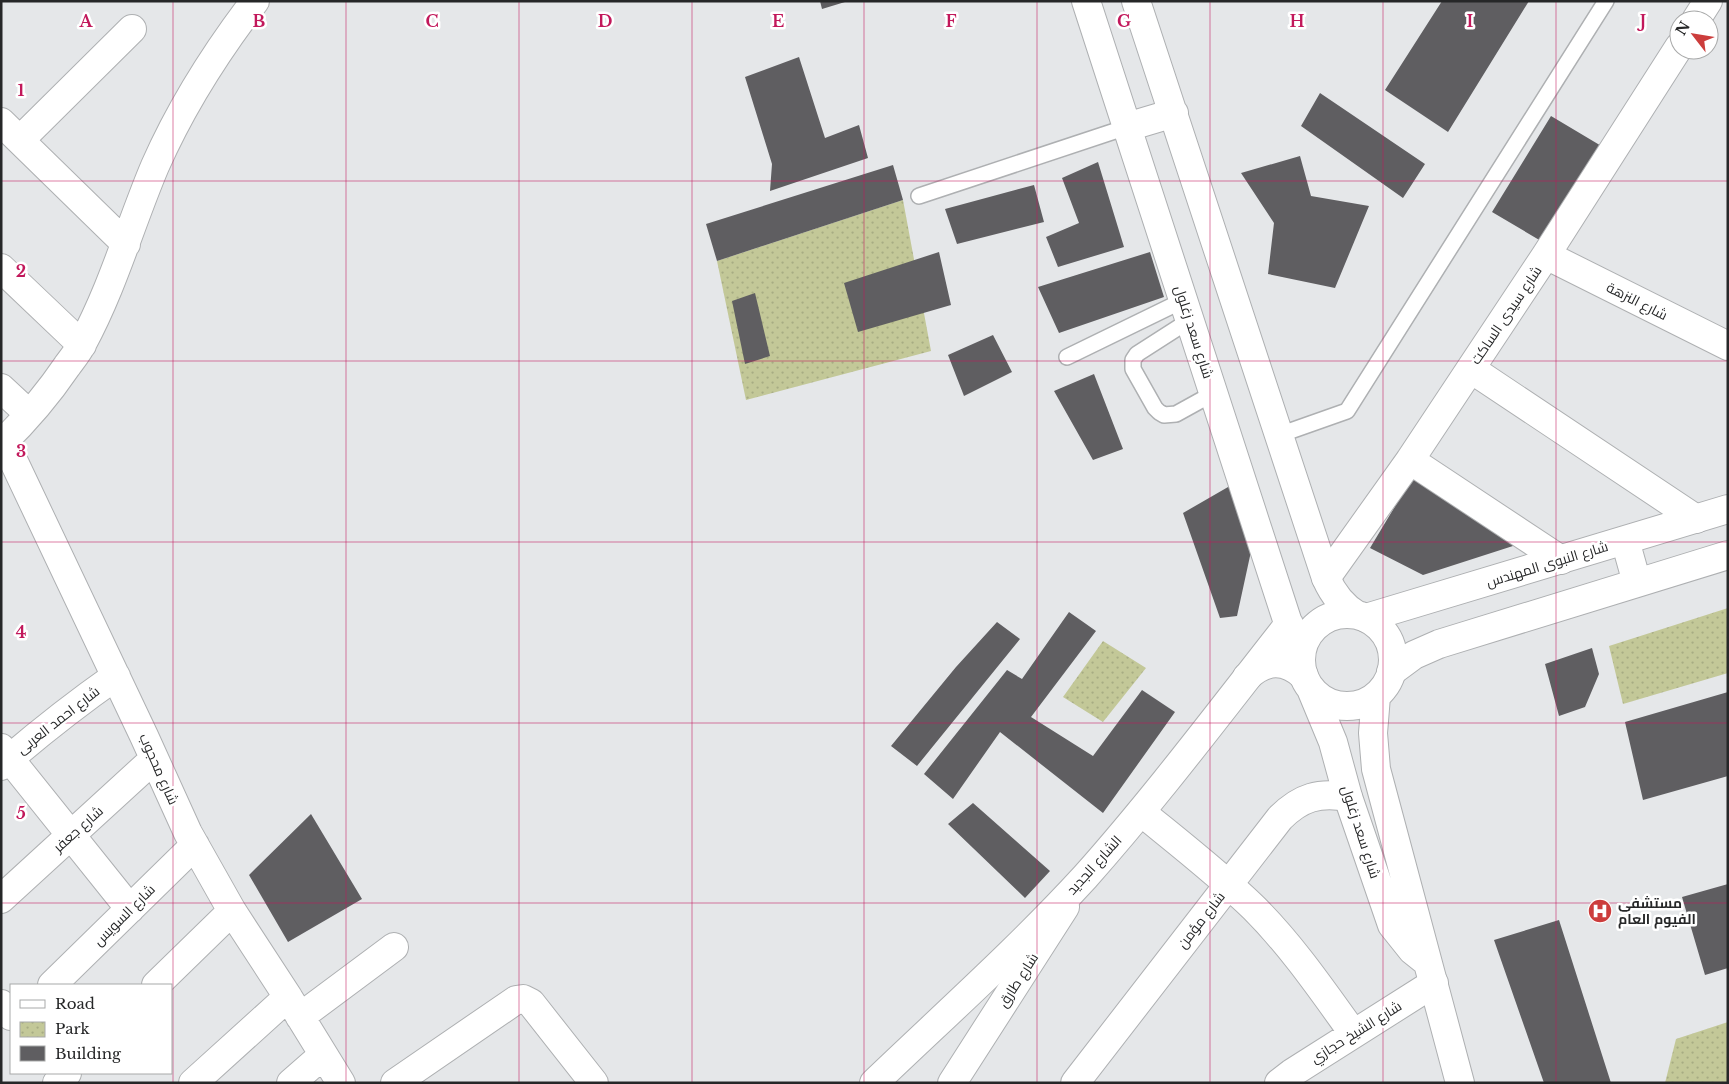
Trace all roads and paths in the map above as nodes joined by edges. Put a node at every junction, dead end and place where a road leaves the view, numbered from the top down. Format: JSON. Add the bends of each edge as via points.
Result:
{"nodes":[{"id":1,"x":255,"y":1,"type":"edge"},
{"id":2,"x":1086,"y":1,"type":"edge"},
{"id":3,"x":1136,"y":1,"type":"edge"},
{"id":4,"x":1606,"y":1,"type":"edge"},
{"id":5,"x":132,"y":30,"type":"dead end"},
{"id":6,"x":1671,"y":60,"type":"edge"},
{"id":7,"x":1174,"y":113,"type":"junction"},
{"id":8,"x":1127,"y":127,"type":"junction"},
{"id":9,"x":10,"y":131,"type":"edge"},
{"id":10,"x":919,"y":196,"type":"dead end"},
{"id":11,"x":126,"y":244,"type":"junction"},
{"id":12,"x":1546,"y":255,"type":"junction"},
{"id":13,"x":1,"y":268,"type":"edge"},
{"id":14,"x":1187,"y":310,"type":"junction"},
{"id":15,"x":82,"y":345,"type":"junction"},
{"id":16,"x":1728,"y":346,"type":"edge"},
{"id":17,"x":1068,"y":356,"type":"dead end"},
{"id":18,"x":1471,"y":368,"type":"junction"},
{"id":19,"x":1,"y":388,"type":"edge"},
{"id":20,"x":1214,"y":393,"type":"junction"},
{"id":21,"x":29,"y":414,"type":"junction"},
{"id":22,"x":1279,"y":435,"type":"junction"},
{"id":23,"x":2,"y":442,"type":"edge"},
{"id":24,"x":1410,"y":460,"type":"junction"},
{"id":25,"x":1728,"y":509,"type":"edge"},
{"id":26,"x":1689,"y":521,"type":"junction"},
{"id":27,"x":1625,"y":540,"type":"junction"},
{"id":28,"x":1728,"y":556,"type":"edge"},
{"id":29,"x":1561,"y":560,"type":"junction"},
{"id":30,"x":1695,"y":566,"type":"junction"},
{"id":31,"x":1326,"y":578,"type":"junction"},
{"id":32,"x":1638,"y":583,"type":"junction"},
{"id":33,"x":1361,"y":616,"type":"junction"},
{"id":34,"x":1289,"y":624,"type":"junction"},
{"id":35,"x":1391,"y":672,"type":"junction"},
{"id":36,"x":116,"y":676,"type":"junction"},
{"id":37,"x":1306,"y":676,"type":"junction"},
{"id":38,"x":1247,"y":678,"type":"junction"},
{"id":39,"x":1376,"y":696,"type":"junction"},
{"id":40,"x":4,"y":758,"type":"edge"},
{"id":41,"x":154,"y":759,"type":"junction"},
{"id":42,"x":1348,"y":797,"type":"junction"},
{"id":43,"x":1141,"y":812,"type":"junction"},
{"id":44,"x":71,"y":835,"type":"junction"},
{"id":45,"x":195,"y":845,"type":"junction"},
{"id":46,"x":1084,"y":877,"type":"junction"},
{"id":47,"x":1229,"y":884,"type":"junction"},
{"id":48,"x":1,"y":899,"type":"edge"},
{"id":49,"x":130,"y":909,"type":"junction"},
{"id":50,"x":232,"y":911,"type":"junction"},
{"id":51,"x":394,"y":947,"type":"dead end"},
{"id":52,"x":1431,"y":973,"type":"junction"},
{"id":53,"x":53,"y":984,"type":"edge"},
{"id":54,"x":157,"y":984,"type":"edge"},
{"id":55,"x":1,"y":1004,"type":"edge"},
{"id":56,"x":294,"y":1007,"type":"junction"},
{"id":57,"x":10,"y":1015,"type":"edge"},
{"id":58,"x":10,"y":1027,"type":"edge"},
{"id":59,"x":1353,"y":1033,"type":"junction"},
{"id":60,"x":1,"y":1036,"type":"edge"},
{"id":61,"x":323,"y":1055,"type":"junction"},
{"id":62,"x":66,"y":1074,"type":"edge"},
{"id":63,"x":57,"y":1083,"type":"edge"},
{"id":64,"x":193,"y":1083,"type":"edge"},
{"id":65,"x":291,"y":1083,"type":"edge"},
{"id":66,"x":341,"y":1083,"type":"edge"},
{"id":67,"x":395,"y":1083,"type":"edge"},
{"id":68,"x":594,"y":1083,"type":"edge"},
{"id":69,"x":874,"y":1083,"type":"edge"},
{"id":70,"x":952,"y":1083,"type":"edge"},
{"id":71,"x":1075,"y":1083,"type":"edge"},
{"id":72,"x":1279,"y":1083,"type":"edge"},
{"id":73,"x":1460,"y":1083,"type":"edge"}],
"edges":[{"from":1,"to":11,"type":"street","via":[[179,117],[155,166]]},
{"from":2,"to":8,"type":"street","name":"شارع سعد زغلول"},
{"from":3,"to":7,"type":"street"},
{"from":4,"to":22,"type":"lane","via":[[1347,411]]},
{"from":5,"to":9,"type":"street"},
{"from":6,"to":12,"type":"street","name":"شارع سيدى الساكت"},
{"from":7,"to":8,"type":"street"},
{"from":7,"to":22,"type":"street"},
{"from":8,"to":10,"type":"lane"},
{"from":8,"to":14,"type":"street","name":"شارع سعد زغلول"},
{"from":9,"to":11,"type":"street"},
{"from":11,"to":15,"type":"street"},
{"from":12,"to":16,"type":"street","name":"شارع النزهة"},
{"from":12,"to":18,"type":"street","name":"شارع سيدى الساكت"},
{"from":13,"to":15,"type":"street"},
{"from":14,"to":17,"type":"lane"},
{"from":14,"to":20,"type":"street","name":"شارع سعد زغلول"},
{"from":14,"to":20,"type":"lane","via":[[1137,354],[1132,360],[1133,368],[1155,408],[1164,415],[1176,414]]},
{"from":15,"to":21,"type":"street"},
{"from":18,"to":24,"type":"street","name":"شارع سيدى الساكت"},
{"from":18,"to":26,"type":"street"},
{"from":19,"to":21,"type":"street"},
{"from":20,"to":34,"type":"street","name":"شارع سعد زغلول"},
{"from":21,"to":23,"type":"street"},
{"from":22,"to":31,"type":"street"},
{"from":23,"to":36,"type":"street","name":"شارع محجوب"},
{"from":24,"to":29,"type":"street"},
{"from":24,"to":31,"type":"street","name":"شارع سيدى الساكت"},
{"from":25,"to":26,"type":"street","name":"شارع النبوى المهندس"},
{"from":26,"to":27,"type":"street","name":"شارع النبوى المهندس"},
{"from":26,"to":30,"type":"street"},
{"from":27,"to":29,"type":"street","name":"شارع النبوى المهندس"},
{"from":27,"to":32,"type":"street"},
{"from":28,"to":30,"type":"street"},
{"from":29,"to":33,"type":"street","name":"شارع النبوى المهندس"},
{"from":30,"to":32,"type":"street"},
{"from":31,"to":33,"type":"street","via":[[1347,609]]},
{"from":32,"to":35,"type":"street","via":[[1439,644],[1414,655]]},
{"from":33,"to":35,"type":"street","via":[[1377,625],[1386,635],[1393,660]]},
{"from":33,"to":37,"type":"street","via":[[1334,616],[1313,629],[1303,651]]},
{"from":34,"to":37,"type":"street","name":"شارع سعد زغلول"},
{"from":34,"to":38,"type":"street","name":"الشارع الجديد"},
{"from":35,"to":39,"type":"street"},
{"from":36,"to":40,"type":"street","name":"شارع احمد العربى"},
{"from":36,"to":41,"type":"street","name":"شارع محجوب"},
{"from":37,"to":38,"type":"street","via":[[1275,663],[1255,670]]},
{"from":37,"to":39,"type":"street","via":[[1321,698],[1335,705],[1363,703]]},
{"from":37,"to":42,"type":"street","name":"شارع سعد زغلول","via":[[1333,742]]},
{"from":38,"to":43,"type":"street","name":"الشارع الجديد"},
{"from":39,"to":52,"type":"street","name":"شارع سعد زغلول","via":[[1373,733],[1376,769]]},
{"from":40,"to":44,"type":"street"},
{"from":41,"to":44,"type":"street","name":"شارع جعفر"},
{"from":41,"to":45,"type":"street","name":"شارع محجوب"},
{"from":42,"to":47,"type":"street","name":"شارع مؤمن","via":[[1321,795],[1307,798],[1288,810]]},
{"from":42,"to":52,"type":"street","name":"شارع سعد زغلول","via":[[1392,925]]},
{"from":43,"to":46,"type":"street","name":"الشارع الجديد"},
{"from":43,"to":47,"type":"street"},
{"from":44,"to":48,"type":"street","name":"شارع جعفر"},
{"from":44,"to":49,"type":"street"},
{"from":45,"to":49,"type":"street","name":"شارع السويس"},
{"from":45,"to":50,"type":"street","name":"شارع محجوب"},
{"from":46,"to":69,"type":"street","name":"الشارع الجديد"},
{"from":46,"to":70,"type":"street","name":"شارع طارق"},
{"from":47,"to":59,"type":"street","via":[[1296,955]]},
{"from":47,"to":71,"type":"street","name":"شارع مؤمن"},
{"from":49,"to":53,"type":"street","name":"شارع السويس"},
{"from":50,"to":54,"type":"street"},
{"from":50,"to":56,"type":"street","name":"شارع محجوب"},
{"from":51,"to":56,"type":"street"},
{"from":52,"to":59,"type":"street","name":"شارع الشيخ حجازي"},
{"from":52,"to":73,"type":"street","name":"شارع سعد زغلول"},
{"from":55,"to":57,"type":"street"},
{"from":56,"to":61,"type":"street","name":"شارع محجوب"},
{"from":56,"to":64,"type":"street"},
{"from":58,"to":60,"type":"street"},
{"from":59,"to":72,"type":"street","name":"شارع الشيخ حجازي"},
{"from":61,"to":65,"type":"street"},
{"from":61,"to":66,"type":"street","name":"شارع محجوب"},
{"from":62,"to":63,"type":"street"},
{"from":67,"to":68,"type":"street","via":[[516,1000],[523,999],[531,1003]]}]}
